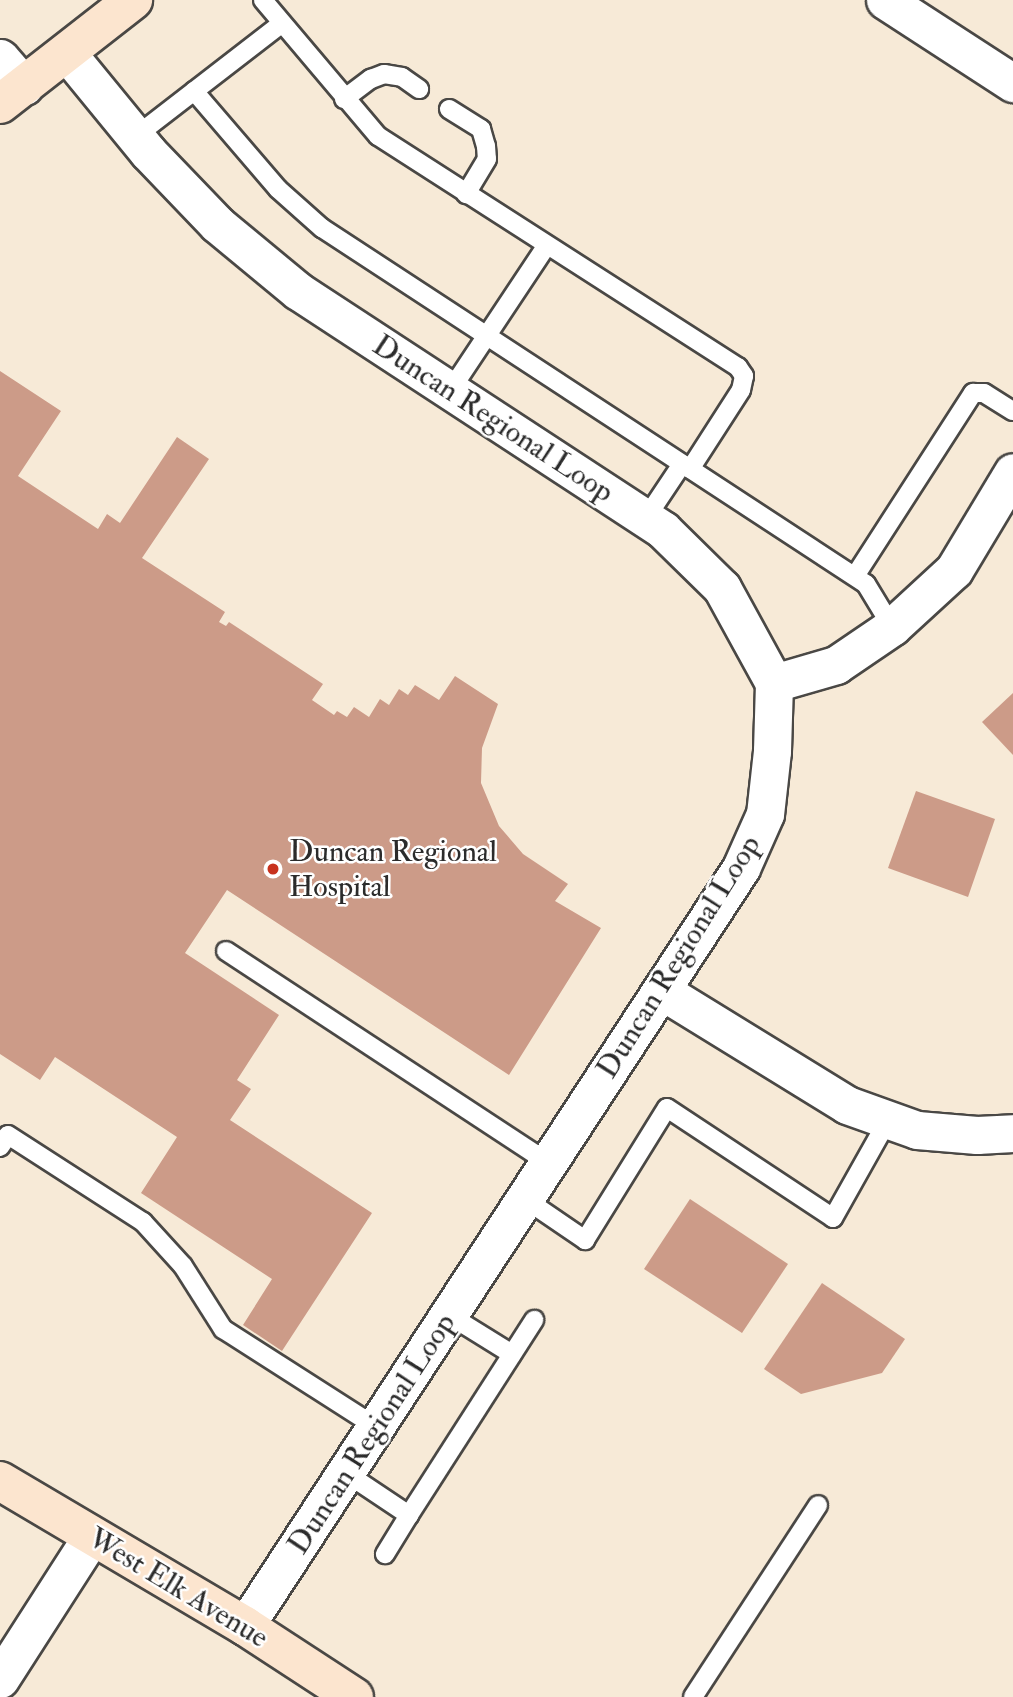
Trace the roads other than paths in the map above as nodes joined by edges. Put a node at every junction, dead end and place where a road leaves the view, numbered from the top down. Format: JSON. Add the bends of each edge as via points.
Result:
{"nodes":[{"id":1,"x":133,"y":0,"type":"edge"},
{"id":2,"x":263,"y":0,"type":"edge"},
{"id":3,"x":885,"y":0,"type":"edge"},
{"id":4,"x":281,"y":24,"type":"junction"},
{"id":5,"x":67,"y":53,"type":"junction"},
{"id":6,"x":8,"y":83,"type":"edge"},
{"id":7,"x":1013,"y":83,"type":"edge"},
{"id":8,"x":419,"y":89,"type":"dead end"},
{"id":9,"x":194,"y":91,"type":"junction"},
{"id":10,"x":344,"y":99,"type":"junction"},
{"id":11,"x":449,"y":108,"type":"dead end"},
{"id":12,"x":136,"y":136,"type":"junction"},
{"id":13,"x":466,"y":194,"type":"junction"},
{"id":14,"x":547,"y":245,"type":"junction"},
{"id":15,"x":487,"y":336,"type":"junction"},
{"id":16,"x":450,"y":391,"type":"junction"},
{"id":17,"x":1013,"y":411,"type":"edge"},
{"id":18,"x":686,"y":466,"type":"junction"},
{"id":19,"x":1013,"y":472,"type":"edge"},
{"id":20,"x":646,"y":518,"type":"junction"},
{"id":21,"x":855,"y":576,"type":"junction"},
{"id":22,"x":892,"y":627,"type":"junction"},
{"id":23,"x":774,"y":683,"type":"junction"},
{"id":24,"x":226,"y":951,"type":"dead end"},
{"id":25,"x":662,"y":991,"type":"junction"},
{"id":26,"x":888,"y":1120,"type":"junction"},
{"id":27,"x":1013,"y":1133,"type":"edge"},
{"id":28,"x":0,"y":1147,"type":"edge"},
{"id":29,"x":549,"y":1163,"type":"junction"},
{"id":30,"x":526,"y":1199,"type":"junction"},
{"id":31,"x":449,"y":1315,"type":"junction"},
{"id":32,"x":534,"y":1320,"type":"dead end"},
{"id":33,"x":512,"y":1354,"type":"junction"},
{"id":34,"x":376,"y":1427,"type":"junction"},
{"id":35,"x":345,"y":1473,"type":"junction"},
{"id":36,"x":0,"y":1481,"type":"edge"},
{"id":37,"x":818,"y":1505,"type":"dead end"},
{"id":38,"x":409,"y":1515,"type":"junction"},
{"id":39,"x":91,"y":1537,"type":"junction"},
{"id":40,"x":385,"y":1554,"type":"dead end"},
{"id":41,"x":245,"y":1626,"type":"junction"},
{"id":42,"x":0,"y":1679,"type":"edge"},
{"id":43,"x":354,"y":1697,"type":"edge"},
{"id":44,"x":693,"y":1697,"type":"edge"}],
"edges":[{"from":1,"to":5,"type":"main road"},
{"from":2,"to":4,"type":"lane"},
{"from":3,"to":7,"type":"street"},
{"from":4,"to":9,"type":"lane"},
{"from":4,"to":10,"type":"lane"},
{"from":5,"to":6,"type":"main road"},
{"from":5,"to":12,"type":"street","name":"Duncan Regional Loop"},
{"from":8,"to":10,"type":"lane","via":[[402,77],[384,74]]},
{"from":9,"to":12,"type":"lane"},
{"from":9,"to":15,"type":"lane","via":[[296,207]]},
{"from":10,"to":13,"type":"lane","via":[[378,136]]},
{"from":11,"to":13,"type":"lane","via":[[481,129],[486,146],[487,159]]},
{"from":12,"to":16,"type":"street","name":"Duncan Regional Loop","via":[[217,224],[298,291]]},
{"from":13,"to":14,"type":"lane"},
{"from":14,"to":15,"type":"lane"},
{"from":14,"to":18,"type":"lane","via":[[738,367],[744,376],[741,390]]},
{"from":15,"to":16,"type":"lane"},
{"from":15,"to":18,"type":"lane"},
{"from":16,"to":20,"type":"street","name":"Duncan Regional Loop"},
{"from":17,"to":21,"type":"lane","via":[[984,393],[973,393]]},
{"from":18,"to":20,"type":"lane"},
{"from":18,"to":21,"type":"lane"},
{"from":19,"to":22,"type":"street","via":[[954,570]]},
{"from":20,"to":23,"type":"street","name":"Duncan Regional Loop","via":[[722,587]]},
{"from":21,"to":22,"type":"lane","via":[[877,598]]},
{"from":22,"to":23,"type":"street","via":[[836,664]]},
{"from":23,"to":25,"type":"street","name":"Duncan Regional Loop","via":[[765,814],[741,867]]},
{"from":24,"to":29,"type":"lane"},
{"from":25,"to":26,"type":"street","via":[[847,1105]]},
{"from":25,"to":29,"type":"street","name":"Duncan Regional Loop"},
{"from":26,"to":27,"type":"street","via":[[917,1130]]},
{"from":26,"to":30,"type":"lane","via":[[833,1218],[667,1108],[585,1240]]},
{"from":28,"to":34,"type":"lane","via":[[8,1135],[143,1223],[183,1266],[223,1329]]},
{"from":29,"to":30,"type":"street","name":"Duncan Regional Loop"},
{"from":30,"to":31,"type":"street","name":"Duncan Regional Loop"},
{"from":31,"to":33,"type":"lane"},
{"from":31,"to":34,"type":"street","name":"Duncan Regional Loop"},
{"from":32,"to":33,"type":"lane"},
{"from":33,"to":38,"type":"lane"},
{"from":34,"to":35,"type":"street","name":"Duncan Regional Loop"},
{"from":35,"to":38,"type":"lane"},
{"from":35,"to":41,"type":"street","name":"Duncan Regional Loop"},
{"from":36,"to":39,"type":"main road","name":"West Elk Avenue"},
{"from":37,"to":44,"type":"lane"},
{"from":38,"to":40,"type":"lane"},
{"from":39,"to":41,"type":"main road","name":"West Elk Avenue"},
{"from":39,"to":42,"type":"street"},
{"from":41,"to":43,"type":"main road","name":"West Elk Avenue"}]}
